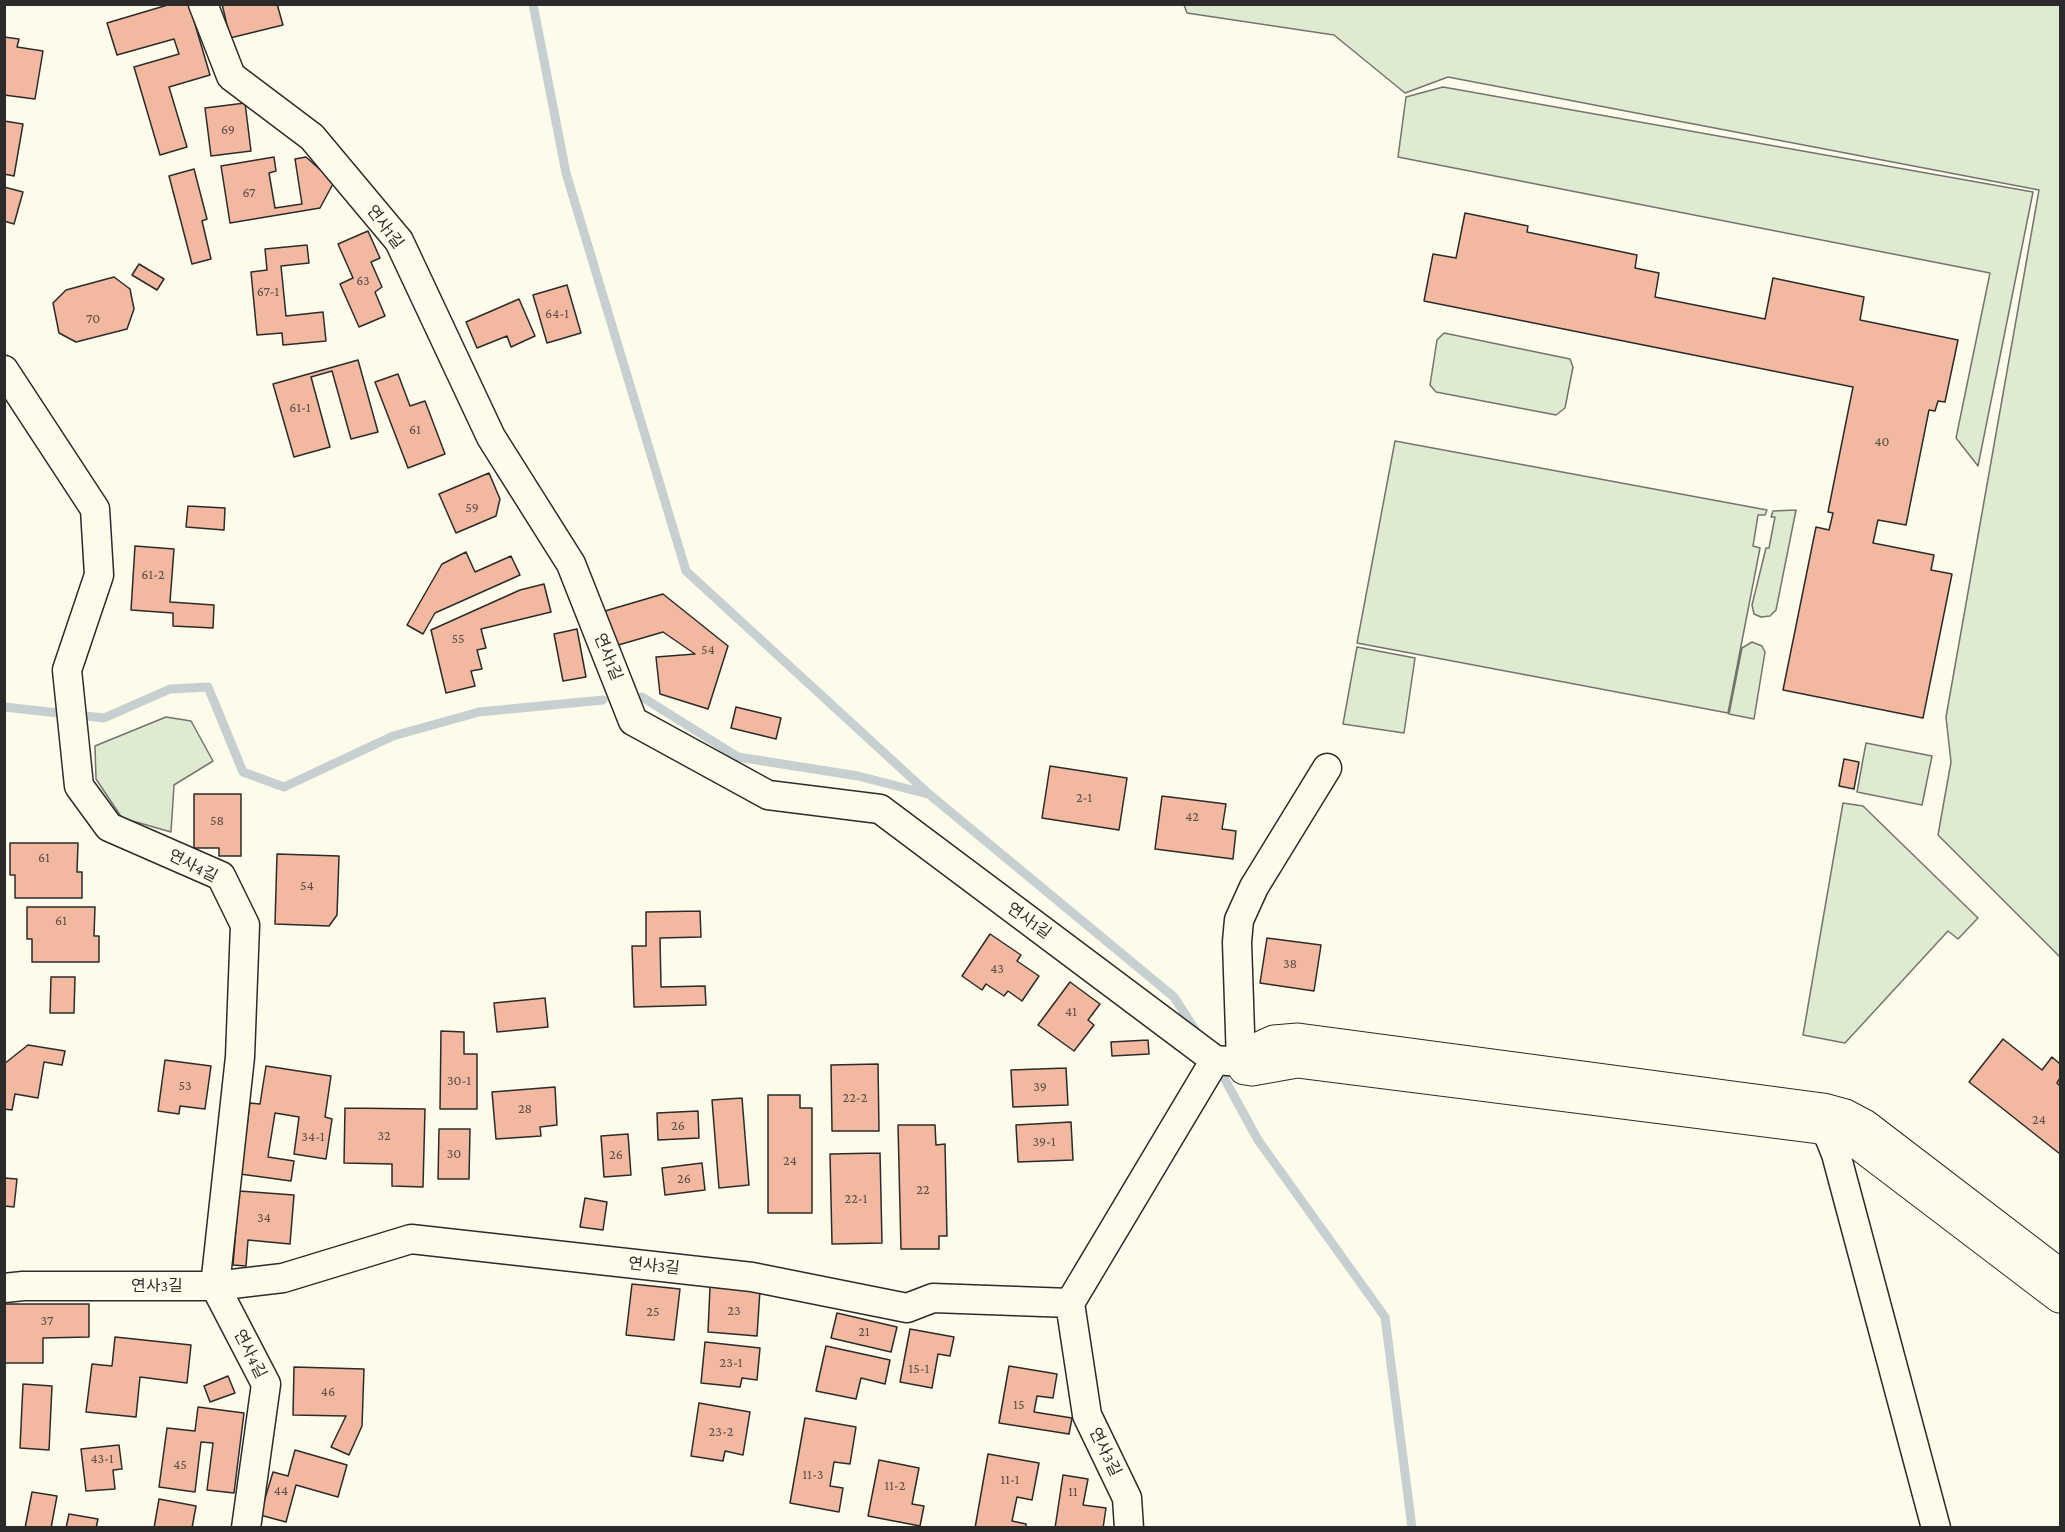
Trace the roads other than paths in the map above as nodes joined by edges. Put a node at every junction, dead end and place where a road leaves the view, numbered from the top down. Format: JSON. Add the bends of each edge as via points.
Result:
{"nodes":[{"id":1,"x":203,"y":4,"type":"edge"},
{"id":2,"x":4,"y":370,"type":"edge"},
{"id":3,"x":1327,"y":768,"type":"dead end"},
{"id":4,"x":1228,"y":1061,"type":"junction"},
{"id":5,"x":1822,"y":1119,"type":"junction"},
{"id":6,"x":2061,"y":1276,"type":"edge"},
{"id":7,"x":215,"y":1286,"type":"junction"},
{"id":8,"x":4,"y":1288,"type":"edge"},
{"id":9,"x":2061,"y":1296,"type":"edge"},
{"id":10,"x":1070,"y":1304,"type":"junction"},
{"id":11,"x":246,"y":1527,"type":"edge"},
{"id":12,"x":1130,"y":1527,"type":"edge"},
{"id":13,"x":1936,"y":1527,"type":"edge"}],
"edges":[{"from":1,"to":4,"type":"street","name":"연사1길","via":[[231,76],[312,137],[399,241],[491,437],[571,564],[633,721],[768,795],[880,809],[1184,1038]]},
{"from":2,"to":7,"type":"street","name":"연사4길","via":[[95,509],[99,575],[67,670],[79,786],[109,827],[221,876],[245,925],[240,1057]]},
{"from":3,"to":4,"type":"street","via":[[1254,887],[1239,920]]},
{"from":4,"to":5,"type":"street","via":[[1252,1069],[1297,1061]]},
{"from":4,"to":10,"type":"street"},
{"from":5,"to":6,"type":"street","via":[[1845,1116],[1864,1126]]},
{"from":5,"to":9,"type":"street"},
{"from":5,"to":13,"type":"street","via":[[1836,1154]]},
{"from":7,"to":8,"type":"street","name":"연사3길"},
{"from":7,"to":10,"type":"street","name":"연사3길","via":[[284,1278],[411,1239],[752,1276],[907,1308],[933,1298]]},
{"from":7,"to":11,"type":"street","name":"연사4길","via":[[266,1384]]},
{"from":10,"to":12,"type":"street","name":"연사3길","via":[[1087,1415],[1127,1498]]}]}
